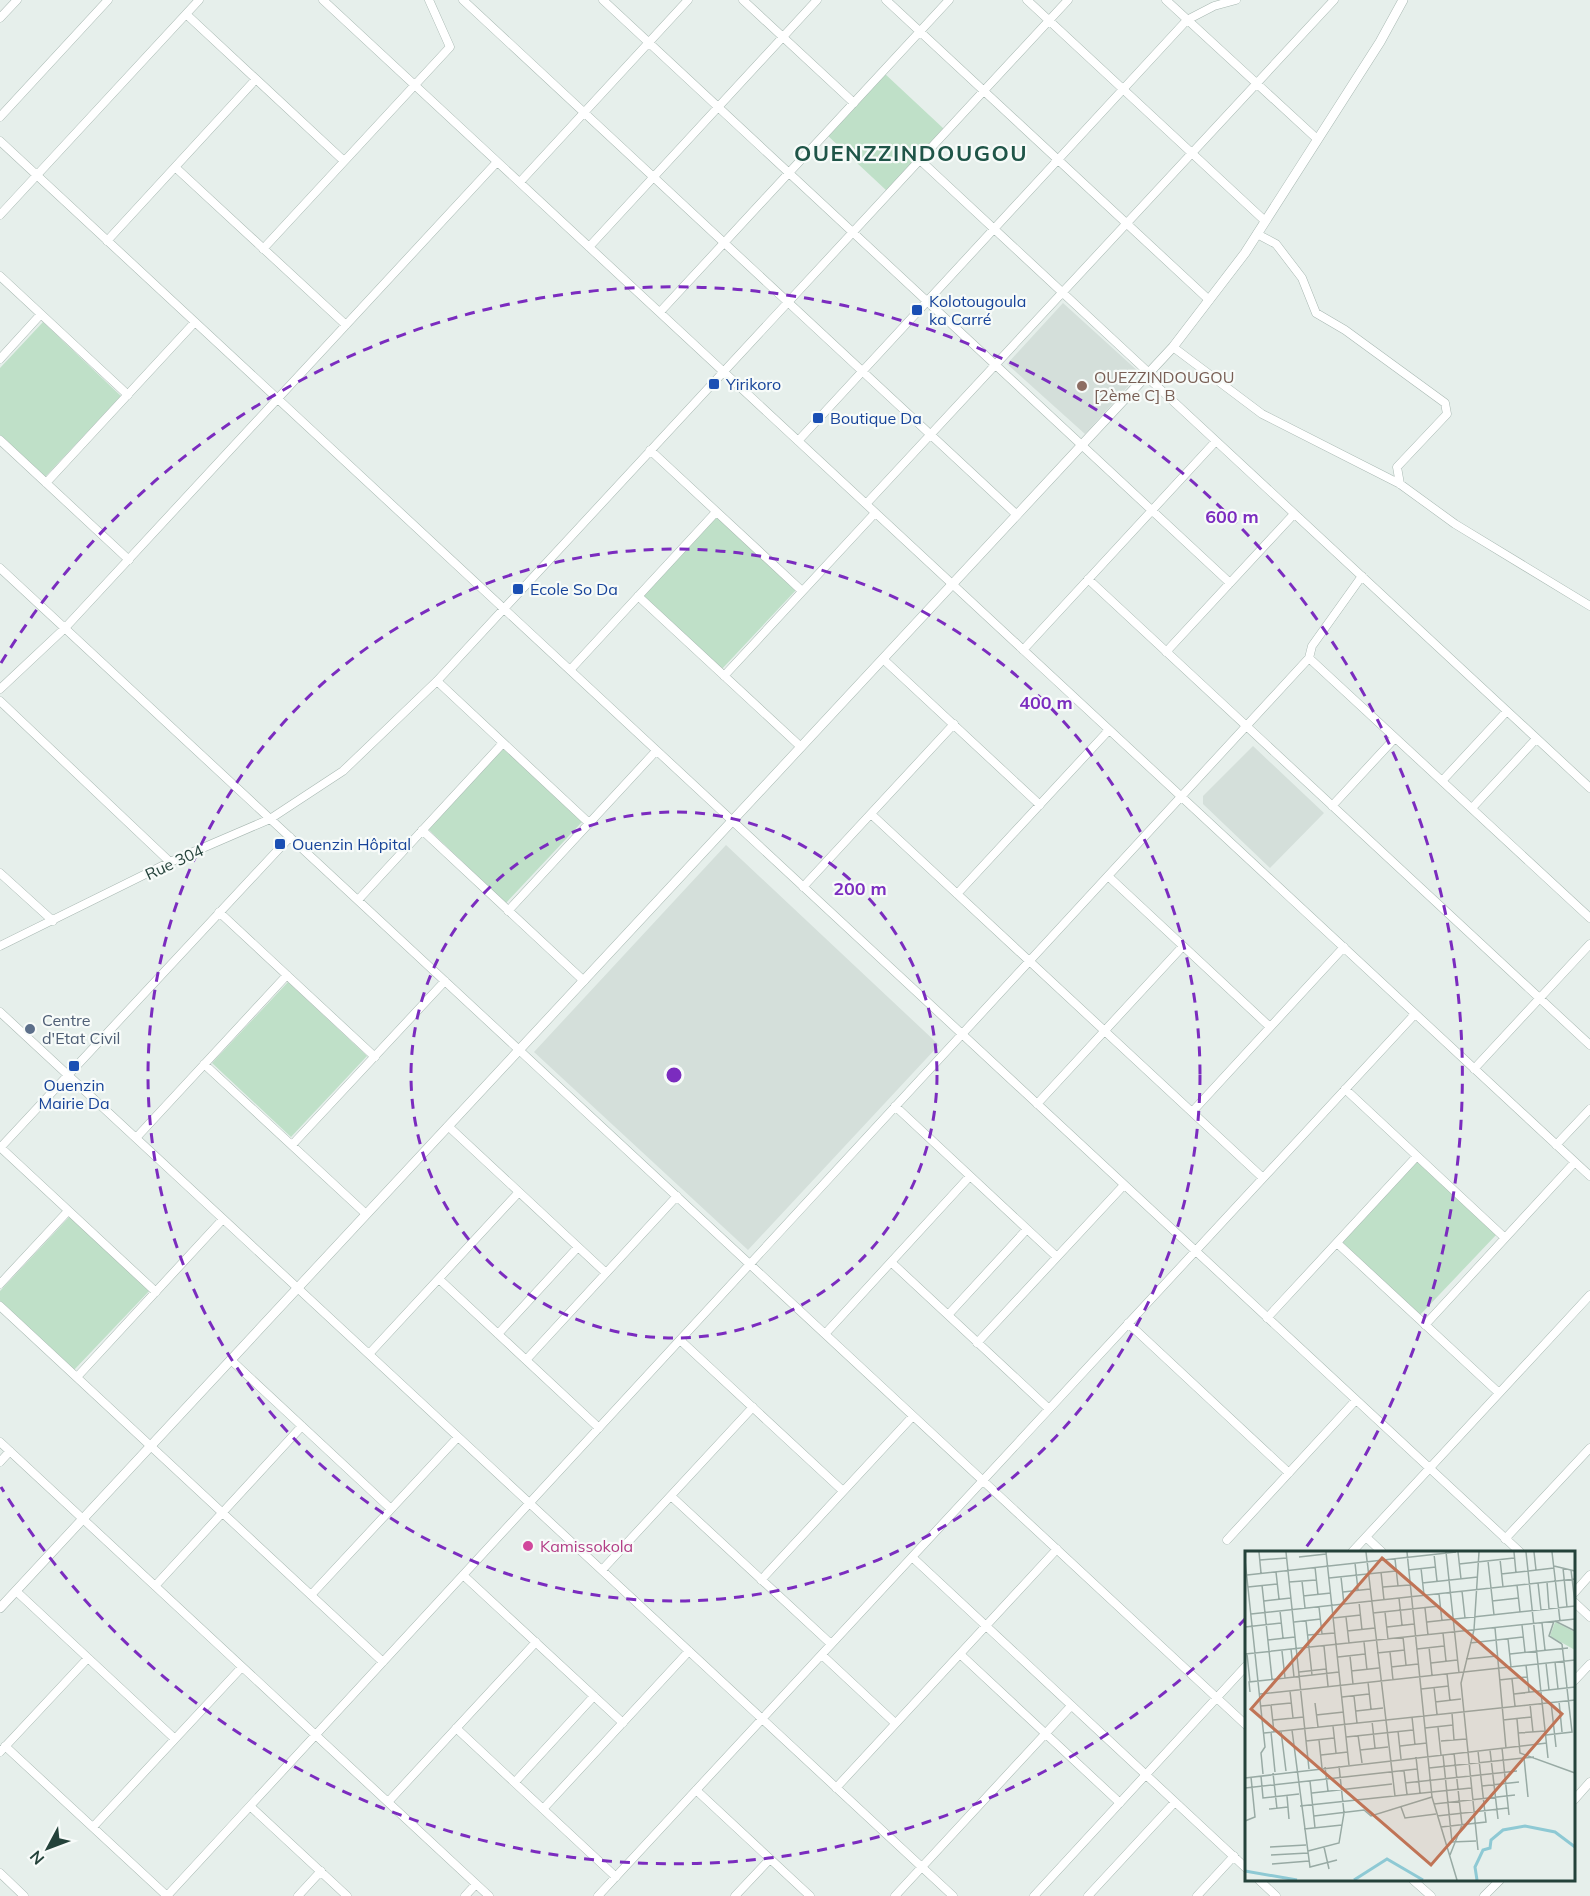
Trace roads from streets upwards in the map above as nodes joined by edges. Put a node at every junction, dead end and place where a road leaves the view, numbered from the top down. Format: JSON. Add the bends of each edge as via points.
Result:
{"nodes":[{"id":1,"x":17,"y":0,"type":"edge"},
{"id":2,"x":108,"y":0,"type":"edge"},
{"id":3,"x":199,"y":0,"type":"edge"},
{"id":4,"x":323,"y":0,"type":"edge"},
{"id":5,"x":429,"y":0,"type":"edge"},
{"id":6,"x":462,"y":0,"type":"edge"},
{"id":7,"x":603,"y":0,"type":"edge"},
{"id":8,"x":688,"y":0,"type":"edge"},
{"id":9,"x":743,"y":0,"type":"edge"},
{"id":10,"x":818,"y":0,"type":"edge"},
{"id":11,"x":886,"y":0,"type":"edge"},
{"id":12,"x":949,"y":0,"type":"edge"},
{"id":13,"x":1027,"y":0,"type":"edge"},
{"id":14,"x":1068,"y":0,"type":"edge"},
{"id":15,"x":1166,"y":0,"type":"edge"},
{"id":16,"x":1236,"y":0,"type":"edge"},
{"id":17,"x":1334,"y":0,"type":"edge"},
{"id":18,"x":1403,"y":0,"type":"edge"},
{"id":19,"x":186,"y":14,"type":"junction"},
{"id":20,"x":0,"y":18,"type":"edge"},
{"id":21,"x":1049,"y":20,"type":"junction"},
{"id":22,"x":1187,"y":20,"type":"junction"},
{"id":23,"x":920,"y":31,"type":"junction"},
{"id":24,"x":783,"y":37,"type":"junction"},
{"id":25,"x":649,"y":43,"type":"junction"},
{"id":26,"x":256,"y":79,"type":"junction"},
{"id":27,"x":1257,"y":83,"type":"junction"},
{"id":28,"x":415,"y":85,"type":"junction"},
{"id":29,"x":1123,"y":89,"type":"junction"},
{"id":30,"x":984,"y":91,"type":"junction"},
{"id":31,"x":854,"y":103,"type":"junction"},
{"id":32,"x":718,"y":107,"type":"junction"},
{"id":33,"x":584,"y":113,"type":"junction"},
{"id":34,"x":0,"y":117,"type":"edge"},
{"id":35,"x":1316,"y":138,"type":"junction"},
{"id":36,"x":0,"y":141,"type":"edge"},
{"id":37,"x":1192,"y":153,"type":"junction"},
{"id":38,"x":920,"y":160,"type":"junction"},
{"id":39,"x":1058,"y":160,"type":"junction"},
{"id":40,"x":344,"y":161,"type":"junction"},
{"id":41,"x":497,"y":162,"type":"junction"},
{"id":42,"x":175,"y":167,"type":"junction"},
{"id":43,"x":789,"y":173,"type":"junction"},
{"id":44,"x":37,"y":175,"type":"junction"},
{"id":45,"x":653,"y":177,"type":"junction"},
{"id":46,"x":520,"y":182,"type":"junction"},
{"id":47,"x":0,"y":215,"type":"edge"},
{"id":48,"x":1265,"y":221,"type":"junction"},
{"id":49,"x":1127,"y":223,"type":"junction"},
{"id":50,"x":994,"y":229,"type":"junction"},
{"id":51,"x":853,"y":232,"type":"junction"},
{"id":52,"x":1257,"y":234,"type":"junction"},
{"id":53,"x":107,"y":241,"type":"junction"},
{"id":54,"x":724,"y":243,"type":"junction"},
{"id":55,"x":589,"y":247,"type":"junction"},
{"id":56,"x":263,"y":249,"type":"junction"},
{"id":57,"x":0,"y":276,"type":"edge"},
{"id":58,"x":1063,"y":292,"type":"junction"},
{"id":59,"x":1209,"y":300,"type":"junction"},
{"id":60,"x":927,"y":301,"type":"junction"},
{"id":61,"x":788,"y":302,"type":"junction"},
{"id":62,"x":660,"y":312,"type":"junction"},
{"id":63,"x":41,"y":314,"type":"junction"},
{"id":64,"x":195,"y":322,"type":"junction"},
{"id":65,"x":346,"y":326,"type":"junction"},
{"id":66,"x":1173,"y":347,"type":"junction"},
{"id":67,"x":0,"y":359,"type":"edge"},
{"id":68,"x":996,"y":365,"type":"junction"},
{"id":69,"x":724,"y":372,"type":"junction"},
{"id":70,"x":863,"y":372,"type":"junction"},
{"id":71,"x":1148,"y":374,"type":"junction"},
{"id":72,"x":128,"y":395,"type":"junction"},
{"id":73,"x":278,"y":399,"type":"junction"},
{"id":74,"x":931,"y":435,"type":"junction"},
{"id":75,"x":0,"y":440,"type":"edge"},
{"id":76,"x":798,"y":441,"type":"junction"},
{"id":77,"x":1216,"y":441,"type":"junction"},
{"id":78,"x":1082,"y":445,"type":"junction"},
{"id":79,"x":650,"y":450,"type":"junction"},
{"id":80,"x":46,"y":483,"type":"junction"},
{"id":81,"x":1400,"y":484,"type":"junction"},
{"id":82,"x":866,"y":504,"type":"junction"},
{"id":83,"x":1152,"y":510,"type":"junction"},
{"id":84,"x":716,"y":512,"type":"junction"},
{"id":85,"x":875,"y":513,"type":"junction"},
{"id":86,"x":1294,"y":514,"type":"junction"},
{"id":87,"x":1017,"y":515,"type":"junction"},
{"id":88,"x":129,"y":560,"type":"junction"},
{"id":89,"x":0,"y":568,"type":"edge"},
{"id":90,"x":1362,"y":576,"type":"junction"},
{"id":91,"x":1088,"y":579,"type":"junction"},
{"id":92,"x":1230,"y":583,"type":"junction"},
{"id":93,"x":952,"y":584,"type":"junction"},
{"id":94,"x":802,"y":591,"type":"junction"},
{"id":95,"x":638,"y":596,"type":"junction"},
{"id":96,"x":1590,"y":606,"type":"edge"},
{"id":97,"x":504,"y":609,"type":"junction"},
{"id":98,"x":65,"y":628,"type":"junction"},
{"id":99,"x":1023,"y":650,"type":"junction"},
{"id":100,"x":1166,"y":652,"type":"junction"},
{"id":101,"x":1309,"y":658,"type":"junction"},
{"id":102,"x":883,"y":659,"type":"junction"},
{"id":103,"x":570,"y":670,"type":"junction"},
{"id":104,"x":724,"y":676,"type":"junction"},
{"id":105,"x":437,"y":681,"type":"junction"},
{"id":106,"x":0,"y":689,"type":"edge"},
{"id":107,"x":0,"y":701,"type":"edge"},
{"id":108,"x":1507,"y":711,"type":"junction"},
{"id":109,"x":954,"y":724,"type":"junction"},
{"id":110,"x":1246,"y":726,"type":"junction"},
{"id":111,"x":1109,"y":730,"type":"junction"},
{"id":112,"x":1395,"y":738,"type":"junction"},
{"id":113,"x":1536,"y":739,"type":"junction"},
{"id":114,"x":503,"y":743,"type":"junction"},
{"id":115,"x":801,"y":747,"type":"junction"},
{"id":116,"x":656,"y":751,"type":"junction"},
{"id":117,"x":1442,"y":781,"type":"junction"},
{"id":118,"x":1590,"y":788,"type":"edge"},
{"id":119,"x":1181,"y":796,"type":"junction"},
{"id":120,"x":1040,"y":805,"type":"junction"},
{"id":121,"x":1332,"y":806,"type":"junction"},
{"id":122,"x":1472,"y":808,"type":"junction"},
{"id":123,"x":871,"y":814,"type":"junction"},
{"id":124,"x":270,"y":819,"type":"junction"},
{"id":125,"x":732,"y":821,"type":"junction"},
{"id":126,"x":589,"y":823,"type":"junction"},
{"id":127,"x":422,"y":830,"type":"junction"},
{"id":128,"x":290,"y":837,"type":"junction"},
{"id":129,"x":170,"y":862,"type":"junction"},
{"id":130,"x":0,"y":873,"type":"edge"},
{"id":131,"x":1108,"y":876,"type":"junction"},
{"id":132,"x":803,"y":887,"type":"junction"},
{"id":133,"x":957,"y":894,"type":"junction"},
{"id":134,"x":357,"y":900,"type":"junction"},
{"id":135,"x":508,"y":911,"type":"junction"},
{"id":136,"x":219,"y":912,"type":"junction"},
{"id":137,"x":1590,"y":918,"type":"edge"},
{"id":138,"x":52,"y":921,"type":"junction"},
{"id":139,"x":1590,"y":944,"type":"edge"},
{"id":140,"x":0,"y":946,"type":"edge"},
{"id":141,"x":1183,"y":946,"type":"junction"},
{"id":142,"x":1344,"y":947,"type":"junction"},
{"id":143,"x":1029,"y":961,"type":"junction"},
{"id":144,"x":287,"y":975,"type":"junction"},
{"id":145,"x":445,"y":981,"type":"junction"},
{"id":146,"x":584,"y":981,"type":"junction"},
{"id":147,"x":1540,"y":998,"type":"junction"},
{"id":148,"x":0,"y":1012,"type":"edge"},
{"id":149,"x":1415,"y":1014,"type":"junction"},
{"id":150,"x":1270,"y":1027,"type":"junction"},
{"id":151,"x":1104,"y":1031,"type":"junction"},
{"id":152,"x":962,"y":1034,"type":"junction"},
{"id":153,"x":1590,"y":1045,"type":"edge"},
{"id":154,"x":519,"y":1050,"type":"junction"},
{"id":155,"x":375,"y":1056,"type":"junction"},
{"id":156,"x":204,"y":1064,"type":"junction"},
{"id":157,"x":1474,"y":1069,"type":"junction"},
{"id":158,"x":68,"y":1075,"type":"junction"},
{"id":159,"x":1345,"y":1089,"type":"junction"},
{"id":160,"x":1037,"y":1104,"type":"junction"},
{"id":161,"x":895,"y":1106,"type":"junction"},
{"id":162,"x":1590,"y":1109,"type":"edge"},
{"id":163,"x":1192,"y":1112,"type":"junction"},
{"id":164,"x":448,"y":1126,"type":"junction"},
{"id":165,"x":136,"y":1138,"type":"junction"},
{"id":166,"x":292,"y":1145,"type":"junction"},
{"id":167,"x":1556,"y":1145,"type":"junction"},
{"id":168,"x":0,"y":1148,"type":"edge"},
{"id":169,"x":1417,"y":1156,"type":"junction"},
{"id":170,"x":1575,"y":1162,"type":"junction"},
{"id":171,"x":970,"y":1176,"type":"junction"},
{"id":172,"x":1590,"y":1176,"type":"edge"},
{"id":173,"x":1263,"y":1178,"type":"junction"},
{"id":174,"x":1124,"y":1185,"type":"junction"},
{"id":175,"x":519,"y":1192,"type":"junction"},
{"id":176,"x":677,"y":1196,"type":"junction"},
{"id":177,"x":68,"y":1211,"type":"junction"},
{"id":178,"x":366,"y":1214,"type":"junction"},
{"id":179,"x":223,"y":1219,"type":"junction"},
{"id":180,"x":1028,"y":1229,"type":"junction"},
{"id":181,"x":1505,"y":1238,"type":"junction"},
{"id":182,"x":1337,"y":1243,"type":"junction"},
{"id":183,"x":578,"y":1247,"type":"junction"},
{"id":184,"x":1195,"y":1251,"type":"junction"},
{"id":185,"x":1057,"y":1257,"type":"junction"},
{"id":186,"x":891,"y":1262,"type":"junction"},
{"id":187,"x":750,"y":1264,"type":"junction"},
{"id":188,"x":606,"y":1273,"type":"junction"},
{"id":189,"x":439,"y":1279,"type":"junction"},
{"id":190,"x":0,"y":1284,"type":"edge"},
{"id":191,"x":298,"y":1288,"type":"junction"},
{"id":192,"x":156,"y":1292,"type":"junction"},
{"id":193,"x":1590,"y":1295,"type":"edge"},
{"id":194,"x":0,"y":1306,"type":"edge"},
{"id":195,"x":948,"y":1315,"type":"junction"},
{"id":196,"x":1267,"y":1318,"type":"junction"},
{"id":197,"x":1128,"y":1323,"type":"junction"},
{"id":198,"x":1425,"y":1325,"type":"junction"},
{"id":199,"x":498,"y":1334,"type":"junction"},
{"id":200,"x":825,"y":1334,"type":"junction"},
{"id":201,"x":680,"y":1340,"type":"junction"},
{"id":202,"x":977,"y":1343,"type":"junction"},
{"id":203,"x":369,"y":1354,"type":"junction"},
{"id":204,"x":231,"y":1360,"type":"junction"},
{"id":205,"x":526,"y":1360,"type":"junction"},
{"id":206,"x":77,"y":1377,"type":"junction"},
{"id":207,"x":1499,"y":1393,"type":"junction"},
{"id":208,"x":1356,"y":1400,"type":"junction"},
{"id":209,"x":753,"y":1407,"type":"junction"},
{"id":210,"x":1049,"y":1409,"type":"junction"},
{"id":211,"x":913,"y":1416,"type":"junction"},
{"id":212,"x":302,"y":1426,"type":"junction"},
{"id":213,"x":599,"y":1428,"type":"junction"},
{"id":214,"x":458,"y":1437,"type":"junction"},
{"id":215,"x":0,"y":1442,"type":"edge"},
{"id":216,"x":151,"y":1446,"type":"junction"},
{"id":217,"x":1590,"y":1448,"type":"edge"},
{"id":218,"x":10,"y":1451,"type":"junction"},
{"id":219,"x":0,"y":1462,"type":"edge"},
{"id":220,"x":1429,"y":1468,"type":"junction"},
{"id":221,"x":1289,"y":1473,"type":"junction"},
{"id":222,"x":983,"y":1480,"type":"junction"},
{"id":223,"x":843,"y":1491,"type":"junction"},
{"id":224,"x":671,"y":1496,"type":"junction"},
{"id":225,"x":530,"y":1503,"type":"junction"},
{"id":226,"x":391,"y":1509,"type":"junction"},
{"id":227,"x":222,"y":1513,"type":"junction"},
{"id":228,"x":83,"y":1519,"type":"junction"},
{"id":229,"x":1366,"y":1537,"type":"junction"},
{"id":230,"x":1505,"y":1539,"type":"junction"},
{"id":231,"x":1227,"y":1540,"type":"dead end"},
{"id":232,"x":1057,"y":1549,"type":"junction"},
{"id":233,"x":1353,"y":1551,"type":"edge"},
{"id":234,"x":1381,"y":1551,"type":"edge"},
{"id":235,"x":1519,"y":1551,"type":"edge"},
{"id":236,"x":912,"y":1557,"type":"junction"},
{"id":237,"x":602,"y":1570,"type":"junction"},
{"id":238,"x":463,"y":1575,"type":"junction"},
{"id":239,"x":1590,"y":1575,"type":"edge"},
{"id":240,"x":761,"y":1580,"type":"junction"},
{"id":241,"x":155,"y":1586,"type":"junction"},
{"id":242,"x":16,"y":1591,"type":"junction"},
{"id":243,"x":1575,"y":1592,"type":"edge"},
{"id":244,"x":311,"y":1595,"type":"junction"},
{"id":245,"x":1575,"y":1603,"type":"edge"},
{"id":246,"x":0,"y":1608,"type":"edge"},
{"id":247,"x":1590,"y":1617,"type":"edge"},
{"id":248,"x":986,"y":1626,"type":"junction"},
{"id":249,"x":536,"y":1642,"type":"junction"},
{"id":250,"x":831,"y":1644,"type":"junction"},
{"id":251,"x":689,"y":1651,"type":"junction"},
{"id":252,"x":960,"y":1654,"type":"junction"},
{"id":253,"x":822,"y":1655,"type":"junction"},
{"id":254,"x":88,"y":1658,"type":"junction"},
{"id":255,"x":383,"y":1662,"type":"junction"},
{"id":256,"x":1590,"y":1664,"type":"edge"},
{"id":257,"x":242,"y":1667,"type":"junction"},
{"id":258,"x":1245,"y":1667,"type":"edge"},
{"id":259,"x":1575,"y":1681,"type":"edge"},
{"id":260,"x":594,"y":1696,"type":"junction"},
{"id":261,"x":1217,"y":1698,"type":"junction"},
{"id":262,"x":1071,"y":1706,"type":"junction"},
{"id":263,"x":762,"y":1719,"type":"junction"},
{"id":264,"x":623,"y":1723,"type":"junction"},
{"id":265,"x":895,"y":1724,"type":"junction"},
{"id":266,"x":1245,"y":1724,"type":"edge"},
{"id":267,"x":456,"y":1728,"type":"junction"},
{"id":268,"x":1046,"y":1734,"type":"junction"},
{"id":269,"x":316,"y":1735,"type":"junction"},
{"id":270,"x":175,"y":1739,"type":"junction"},
{"id":271,"x":3,"y":1749,"type":"edge"},
{"id":272,"x":1146,"y":1775,"type":"junction"},
{"id":273,"x":514,"y":1782,"type":"junction"},
{"id":274,"x":1590,"y":1782,"type":"edge"},
{"id":275,"x":836,"y":1788,"type":"junction"},
{"id":276,"x":696,"y":1790,"type":"junction"},
{"id":277,"x":1575,"y":1799,"type":"edge"},
{"id":278,"x":388,"y":1802,"type":"junction"},
{"id":279,"x":1175,"y":1802,"type":"junction"},
{"id":280,"x":1120,"y":1803,"type":"junction"},
{"id":281,"x":250,"y":1806,"type":"junction"},
{"id":282,"x":543,"y":1809,"type":"junction"},
{"id":283,"x":93,"y":1827,"type":"junction"},
{"id":284,"x":1234,"y":1856,"type":"junction"},
{"id":285,"x":770,"y":1859,"type":"junction"},
{"id":286,"x":922,"y":1867,"type":"junction"},
{"id":287,"x":1245,"y":1867,"type":"edge"},
{"id":288,"x":321,"y":1871,"type":"junction"},
{"id":289,"x":0,"y":1873,"type":"edge"},
{"id":290,"x":616,"y":1877,"type":"junction"},
{"id":291,"x":1260,"y":1881,"type":"edge"},
{"id":292,"x":1414,"y":1881,"type":"edge"},
{"id":293,"x":1499,"y":1881,"type":"edge"},
{"id":294,"x":476,"y":1884,"type":"junction"},
{"id":295,"x":24,"y":1896,"type":"edge"},
{"id":296,"x":167,"y":1896,"type":"edge"},
{"id":297,"x":298,"y":1896,"type":"edge"},
{"id":298,"x":347,"y":1896,"type":"edge"},
{"id":299,"x":465,"y":1896,"type":"edge"},
{"id":300,"x":489,"y":1896,"type":"edge"},
{"id":301,"x":598,"y":1896,"type":"edge"},
{"id":302,"x":735,"y":1896,"type":"edge"},
{"id":303,"x":810,"y":1896,"type":"edge"},
{"id":304,"x":895,"y":1896,"type":"edge"},
{"id":305,"x":952,"y":1896,"type":"edge"},
{"id":306,"x":1034,"y":1896,"type":"edge"},
{"id":307,"x":1088,"y":1896,"type":"edge"},
{"id":308,"x":1197,"y":1896,"type":"edge"},
{"id":309,"x":1276,"y":1896,"type":"edge"},
{"id":310,"x":1431,"y":1896,"type":"edge"},
{"id":311,"x":1484,"y":1896,"type":"edge"}],
"edges":[{"from":1,"to":20,"type":"street"},
{"from":2,"to":34,"type":"street"},
{"from":3,"to":19,"type":"street"},
{"from":4,"to":28,"type":"street"},
{"from":5,"to":28,"type":"street","via":[[450,47]]},
{"from":6,"to":33,"type":"street"},
{"from":7,"to":25,"type":"street"},
{"from":8,"to":25,"type":"street"},
{"from":9,"to":24,"type":"street"},
{"from":10,"to":24,"type":"street"},
{"from":11,"to":23,"type":"street"},
{"from":12,"to":23,"type":"street"},
{"from":13,"to":21,"type":"street"},
{"from":14,"to":21,"type":"street","name":"Rue 304"},
{"from":15,"to":22,"type":"street"},
{"from":16,"to":22,"type":"street"},
{"from":17,"to":27,"type":"street"},
{"from":18,"to":35,"type":"street"},
{"from":19,"to":26,"type":"street"},
{"from":19,"to":44,"type":"street"},
{"from":21,"to":29,"type":"street"},
{"from":21,"to":30,"type":"street","name":"Rue 304"},
{"from":22,"to":27,"type":"street"},
{"from":22,"to":29,"type":"street"},
{"from":23,"to":30,"type":"street"},
{"from":23,"to":31,"type":"street"},
{"from":24,"to":31,"type":"street"},
{"from":24,"to":32,"type":"street"},
{"from":25,"to":32,"type":"street"},
{"from":25,"to":33,"type":"street"},
{"from":26,"to":40,"type":"street"},
{"from":26,"to":42,"type":"street"},
{"from":27,"to":35,"type":"street"},
{"from":27,"to":37,"type":"street"},
{"from":28,"to":40,"type":"street"},
{"from":28,"to":41,"type":"street"},
{"from":29,"to":37,"type":"street"},
{"from":29,"to":39,"type":"street"},
{"from":30,"to":38,"type":"street","name":"Rue 304"},
{"from":30,"to":39,"type":"street"},
{"from":31,"to":43,"type":"street"},
{"from":32,"to":43,"type":"street"},
{"from":32,"to":45,"type":"street"},
{"from":33,"to":45,"type":"street"},
{"from":33,"to":46,"type":"street"},
{"from":35,"to":48,"type":"street"},
{"from":36,"to":44,"type":"street"},
{"from":37,"to":48,"type":"street"},
{"from":37,"to":49,"type":"street"},
{"from":38,"to":50,"type":"street"},
{"from":38,"to":51,"type":"street","name":"Rue 304"},
{"from":39,"to":49,"type":"street"},
{"from":39,"to":50,"type":"street"},
{"from":40,"to":56,"type":"street"},
{"from":41,"to":46,"type":"street"},
{"from":41,"to":65,"type":"street"},
{"from":42,"to":53,"type":"street"},
{"from":42,"to":56,"type":"street"},
{"from":43,"to":51,"type":"street"},
{"from":43,"to":54,"type":"street"},
{"from":44,"to":47,"type":"street"},
{"from":44,"to":53,"type":"street"},
{"from":45,"to":54,"type":"street"},
{"from":45,"to":55,"type":"street"},
{"from":46,"to":55,"type":"street"},
{"from":48,"to":52,"type":"street"},
{"from":49,"to":58,"type":"street"},
{"from":49,"to":59,"type":"street"},
{"from":50,"to":58,"type":"street"},
{"from":50,"to":60,"type":"street"},
{"from":51,"to":60,"type":"street"},
{"from":51,"to":61,"type":"street","name":"Rue 304"},
{"from":52,"to":59,"type":"street"},
{"from":52,"to":81,"type":"street","via":[[1276,244],[1302,278],[1317,313],[1445,403],[1447,414],[1397,467]]},
{"from":53,"to":64,"type":"street"},
{"from":54,"to":61,"type":"street"},
{"from":54,"to":62,"type":"street"},
{"from":55,"to":62,"type":"street"},
{"from":56,"to":65,"type":"street"},
{"from":57,"to":63,"type":"street"},
{"from":58,"to":68,"type":"street"},
{"from":58,"to":71,"type":"street"},
{"from":59,"to":66,"type":"street"},
{"from":60,"to":68,"type":"street"},
{"from":60,"to":70,"type":"street"},
{"from":61,"to":69,"type":"street","name":"Rue 304"},
{"from":61,"to":70,"type":"street"},
{"from":62,"to":69,"type":"street"},
{"from":63,"to":67,"type":"street"},
{"from":63,"to":72,"type":"street"},
{"from":64,"to":72,"type":"street"},
{"from":64,"to":73,"type":"street"},
{"from":65,"to":73,"type":"street"},
{"from":66,"to":71,"type":"street"},
{"from":66,"to":81,"type":"street","via":[[1262,414]]},
{"from":68,"to":74,"type":"street"},
{"from":68,"to":78,"type":"street"},
{"from":69,"to":76,"type":"street"},
{"from":69,"to":79,"type":"street","name":"Rue 304"},
{"from":70,"to":74,"type":"street"},
{"from":70,"to":76,"type":"street"},
{"from":71,"to":77,"type":"street"},
{"from":71,"to":78,"type":"street"},
{"from":72,"to":80,"type":"street"},
{"from":73,"to":88,"type":"street"},
{"from":73,"to":97,"type":"street"},
{"from":74,"to":82,"type":"street"},
{"from":74,"to":87,"type":"street"},
{"from":75,"to":80,"type":"street"},
{"from":76,"to":82,"type":"street"},
{"from":77,"to":83,"type":"street"},
{"from":77,"to":86,"type":"street"},
{"from":78,"to":83,"type":"street"},
{"from":78,"to":87,"type":"street"},
{"from":79,"to":84,"type":"street"},
{"from":79,"to":97,"type":"street","name":"Rue 304"},
{"from":80,"to":88,"type":"street"},
{"from":81,"to":96,"type":"street","via":[[1455,524]]},
{"from":82,"to":85,"type":"street"},
{"from":83,"to":91,"type":"street"},
{"from":83,"to":92,"type":"street"},
{"from":84,"to":94,"type":"street"},
{"from":84,"to":95,"type":"street"},
{"from":85,"to":93,"type":"street"},
{"from":85,"to":94,"type":"street"},
{"from":86,"to":90,"type":"street"},
{"from":86,"to":92,"type":"street"},
{"from":87,"to":93,"type":"street"},
{"from":88,"to":98,"type":"street"},
{"from":89,"to":98,"type":"street"},
{"from":90,"to":101,"type":"street","via":[[1312,646]]},
{"from":90,"to":108,"type":"street"},
{"from":91,"to":99,"type":"street"},
{"from":91,"to":100,"type":"street"},
{"from":92,"to":100,"type":"street"},
{"from":93,"to":99,"type":"street"},
{"from":93,"to":102,"type":"street"},
{"from":94,"to":104,"type":"street"},
{"from":95,"to":103,"type":"street"},
{"from":95,"to":104,"type":"street"},
{"from":97,"to":103,"type":"street"},
{"from":97,"to":105,"type":"street","name":"Rue 304"},
{"from":98,"to":106,"type":"street"},
{"from":98,"to":124,"type":"street"},
{"from":99,"to":111,"type":"street"},
{"from":100,"to":110,"type":"street"},
{"from":101,"to":110,"type":"street"},
{"from":101,"to":112,"type":"street"},
{"from":102,"to":109,"type":"street"},
{"from":102,"to":115,"type":"street"},
{"from":103,"to":116,"type":"street"},
{"from":104,"to":115,"type":"street"},
{"from":105,"to":114,"type":"street"},
{"from":105,"to":124,"type":"street","name":"Rue 304","via":[[343,771]]},
{"from":107,"to":129,"type":"street"},
{"from":108,"to":113,"type":"street"},
{"from":108,"to":117,"type":"street"},
{"from":109,"to":120,"type":"street"},
{"from":109,"to":123,"type":"street"},
{"from":110,"to":119,"type":"street"},
{"from":110,"to":121,"type":"street"},
{"from":111,"to":119,"type":"street"},
{"from":111,"to":120,"type":"street"},
{"from":112,"to":117,"type":"street"},
{"from":112,"to":121,"type":"street"},
{"from":113,"to":118,"type":"street"},
{"from":113,"to":122,"type":"street"},
{"from":114,"to":126,"type":"street"},
{"from":114,"to":127,"type":"street"},
{"from":115,"to":125,"type":"street"},
{"from":116,"to":125,"type":"street"},
{"from":116,"to":126,"type":"street"},
{"from":117,"to":122,"type":"street"},
{"from":119,"to":131,"type":"street"},
{"from":119,"to":142,"type":"street"},
{"from":120,"to":133,"type":"street"},
{"from":121,"to":147,"type":"street"},
{"from":122,"to":137,"type":"street"},
{"from":123,"to":132,"type":"street"},
{"from":123,"to":133,"type":"street"},
{"from":124,"to":128,"type":"street"},
{"from":124,"to":129,"type":"street","name":"Rue 304"},
{"from":125,"to":132,"type":"street"},
{"from":125,"to":146,"type":"street"},
{"from":126,"to":135,"type":"street"},
{"from":127,"to":134,"type":"street"},
{"from":127,"to":135,"type":"street"},
{"from":128,"to":134,"type":"street"},
{"from":128,"to":136,"type":"street"},
{"from":129,"to":138,"type":"street","name":"Rue 304"},
{"from":130,"to":138,"type":"street"},
{"from":131,"to":141,"type":"street"},
{"from":131,"to":143,"type":"street"},
{"from":132,"to":152,"type":"street"},
{"from":133,"to":143,"type":"street"},
{"from":134,"to":145,"type":"street"},
{"from":135,"to":146,"type":"street"},
{"from":136,"to":144,"type":"street"},
{"from":136,"to":158,"type":"street"},
{"from":138,"to":140,"type":"street","name":"Rue 304"},
{"from":139,"to":147,"type":"street"},
{"from":141,"to":150,"type":"street"},
{"from":141,"to":151,"type":"street"},
{"from":142,"to":149,"type":"street"},
{"from":142,"to":150,"type":"street"},
{"from":143,"to":151,"type":"street"},
{"from":143,"to":152,"type":"street"},
{"from":144,"to":155,"type":"street"},
{"from":144,"to":156,"type":"street"},
{"from":145,"to":154,"type":"street"},
{"from":145,"to":155,"type":"street"},
{"from":146,"to":154,"type":"street"},
{"from":147,"to":153,"type":"street"},
{"from":147,"to":157,"type":"street"},
{"from":148,"to":158,"type":"street"},
{"from":149,"to":157,"type":"street"},
{"from":149,"to":159,"type":"street"},
{"from":150,"to":163,"type":"street"},
{"from":151,"to":160,"type":"street"},
{"from":151,"to":163,"type":"street"},
{"from":152,"to":160,"type":"street"},
{"from":152,"to":161,"type":"street"},
{"from":154,"to":164,"type":"street"},
{"from":154,"to":176,"type":"street"},
{"from":155,"to":166,"type":"street"},
{"from":156,"to":165,"type":"street"},
{"from":156,"to":166,"type":"street"},
{"from":157,"to":167,"type":"street"},
{"from":158,"to":165,"type":"street"},
{"from":158,"to":168,"type":"street"},
{"from":159,"to":169,"type":"street"},
{"from":159,"to":173,"type":"street"},
{"from":160,"to":174,"type":"street"},
{"from":161,"to":171,"type":"street"},
{"from":161,"to":187,"type":"street"},
{"from":162,"to":167,"type":"street"},
{"from":163,"to":173,"type":"street"},
{"from":164,"to":175,"type":"street"},
{"from":164,"to":178,"type":"street"},
{"from":165,"to":179,"type":"street"},
{"from":166,"to":178,"type":"street"},
{"from":167,"to":170,"type":"street"},
{"from":168,"to":177,"type":"street"},
{"from":169,"to":181,"type":"street"},
{"from":169,"to":182,"type":"street"},
{"from":170,"to":172,"type":"street"},
{"from":170,"to":181,"type":"street"},
{"from":171,"to":180,"type":"street"},
{"from":171,"to":186,"type":"street"},
{"from":173,"to":184,"type":"street"},
{"from":174,"to":184,"type":"street"},
{"from":174,"to":185,"type":"street"},
{"from":175,"to":183,"type":"street"},
{"from":175,"to":189,"type":"street"},
{"from":176,"to":187,"type":"street"},
{"from":176,"to":188,"type":"street"},
{"from":177,"to":190,"type":"street"},
{"from":177,"to":192,"type":"street"},
{"from":178,"to":191,"type":"street"},
{"from":179,"to":191,"type":"street"},
{"from":179,"to":192,"type":"street"},
{"from":180,"to":185,"type":"street"},
{"from":180,"to":195,"type":"street"},
{"from":181,"to":198,"type":"street"},
{"from":182,"to":196,"type":"street"},
{"from":182,"to":198,"type":"street"},
{"from":183,"to":188,"type":"street"},
{"from":183,"to":199,"type":"street"},
{"from":184,"to":196,"type":"street"},
{"from":184,"to":197,"type":"street"},
{"from":185,"to":202,"type":"street"},
{"from":186,"to":195,"type":"street"},
{"from":186,"to":200,"type":"street"},
{"from":187,"to":200,"type":"street"},
{"from":187,"to":201,"type":"street"},
{"from":188,"to":205,"type":"street"},
{"from":189,"to":199,"type":"street"},
{"from":189,"to":203,"type":"street"},
{"from":191,"to":203,"type":"street"},
{"from":191,"to":204,"type":"street"},
{"from":192,"to":206,"type":"street"},
{"from":193,"to":207,"type":"street"},
{"from":194,"to":206,"type":"street"},
{"from":195,"to":202,"type":"street"},
{"from":196,"to":208,"type":"street"},
{"from":197,"to":210,"type":"street"},
{"from":197,"to":221,"type":"street"},
{"from":198,"to":207,"type":"street"},
{"from":199,"to":205,"type":"street"},
{"from":200,"to":211,"type":"street"},
{"from":201,"to":209,"type":"street"},
{"from":201,"to":213,"type":"street"},
{"from":202,"to":210,"type":"street"},
{"from":203,"to":214,"type":"street"},
{"from":204,"to":212,"type":"street"},
{"from":204,"to":216,"type":"street"},
{"from":205,"to":213,"type":"street"},
{"from":206,"to":216,"type":"street"},
{"from":207,"to":220,"type":"street"},
{"from":208,"to":220,"type":"street"},
{"from":208,"to":221,"type":"street"},
{"from":209,"to":223,"type":"street"},
{"from":209,"to":224,"type":"street"},
{"from":210,"to":222,"type":"street"},
{"from":211,"to":222,"type":"street"},
{"from":211,"to":223,"type":"street"},
{"from":212,"to":226,"type":"street"},
{"from":212,"to":227,"type":"street"},
{"from":213,"to":225,"type":"street"},
{"from":214,"to":225,"type":"street"},
{"from":214,"to":226,"type":"street"},
{"from":215,"to":218,"type":"street"},
{"from":216,"to":227,"type":"street"},
{"from":216,"to":228,"type":"street"},
{"from":217,"to":230,"type":"street"},
{"from":218,"to":219,"type":"street"},
{"from":218,"to":228,"type":"street"},
{"from":220,"to":229,"type":"street"},
{"from":220,"to":230,"type":"street"},
{"from":221,"to":231,"type":"street"},
{"from":222,"to":232,"type":"street"},
{"from":222,"to":236,"type":"street"},
{"from":223,"to":240,"type":"street"},
{"from":224,"to":237,"type":"street"},
{"from":224,"to":240,"type":"street"},
{"from":225,"to":237,"type":"street"},
{"from":225,"to":238,"type":"street"},
{"from":226,"to":244,"type":"street"},
{"from":227,"to":241,"type":"street"},
{"from":227,"to":244,"type":"street"},
{"from":228,"to":241,"type":"street"},
{"from":228,"to":242,"type":"street"},
{"from":229,"to":233,"type":"street"},
{"from":229,"to":234,"type":"street"},
{"from":230,"to":235,"type":"street"},
{"from":232,"to":248,"type":"street"},
{"from":232,"to":261,"type":"street"},
{"from":236,"to":248,"type":"street"},
{"from":236,"to":250,"type":"street"},
{"from":237,"to":251,"type":"street"},
{"from":238,"to":249,"type":"street"},
{"from":238,"to":255,"type":"street"},
{"from":239,"to":243,"type":"street"},
{"from":240,"to":250,"type":"street"},
{"from":241,"to":257,"type":"street"},
{"from":242,"to":246,"type":"street"},
{"from":242,"to":254,"type":"street"},
{"from":244,"to":255,"type":"street"},
{"from":245,"to":247,"type":"street"},
{"from":248,"to":252,"type":"street"},
{"from":248,"to":262,"type":"street"},
{"from":249,"to":260,"type":"street"},
{"from":249,"to":267,"type":"street"},
{"from":250,"to":253,"type":"street"},
{"from":251,"to":263,"type":"street"},
{"from":251,"to":264,"type":"street"},
{"from":252,"to":265,"type":"street"},
{"from":252,"to":268,"type":"street"},
{"from":253,"to":263,"type":"street"},
{"from":253,"to":265,"type":"street"},
{"from":254,"to":270,"type":"street"},
{"from":254,"to":271,"type":"street"},
{"from":255,"to":269,"type":"street"},
{"from":256,"to":259,"type":"street"},
{"from":257,"to":269,"type":"street"},
{"from":257,"to":270,"type":"street"},
{"from":258,"to":261,"type":"street"},
{"from":260,"to":264,"type":"street"},
{"from":260,"to":273,"type":"street"},
{"from":261,"to":266,"type":"street"},
{"from":261,"to":272,"type":"street"},
{"from":262,"to":268,"type":"street"},
{"from":262,"to":272,"type":"street"},
{"from":263,"to":275,"type":"street"},
{"from":263,"to":276,"type":"street"},
{"from":264,"to":282,"type":"street"},
{"from":265,"to":275,"type":"street"},
{"from":267,"to":273,"type":"street"},
{"from":267,"to":278,"type":"street"},
{"from":268,"to":280,"type":"street"},
{"from":268,"to":286,"type":"street"},
{"from":269,"to":278,"type":"street"},
{"from":269,"to":281,"type":"street"},
{"from":270,"to":283,"type":"street"},
{"from":271,"to":283,"type":"street"},
{"from":272,"to":279,"type":"street"},
{"from":272,"to":280,"type":"street"},
{"from":273,"to":282,"type":"street"},
{"from":274,"to":277,"type":"street"},
{"from":275,"to":286,"type":"street"},
{"from":276,"to":285,"type":"street"},
{"from":276,"to":290,"type":"street"},
{"from":278,"to":294,"type":"street"},
{"from":279,"to":284,"type":"street"},
{"from":279,"to":307,"type":"street"},
{"from":280,"to":306,"type":"street"},
{"from":281,"to":288,"type":"street"},
{"from":281,"to":296,"type":"street"},
{"from":282,"to":290,"type":"street"},
{"from":283,"to":296,"type":"street"},
{"from":284,"to":287,"type":"street"},
{"from":284,"to":308,"type":"street"},
{"from":285,"to":302,"type":"street"},
{"from":285,"to":303,"type":"street"},
{"from":286,"to":304,"type":"street"},
{"from":286,"to":305,"type":"street"},
{"from":288,"to":297,"type":"street"},
{"from":288,"to":298,"type":"street"},
{"from":289,"to":295,"type":"street"},
{"from":290,"to":301,"type":"street"},
{"from":291,"to":309,"type":"street"},
{"from":292,"to":310,"type":"street"},
{"from":293,"to":311,"type":"street"},
{"from":294,"to":299,"type":"street"},
{"from":294,"to":300,"type":"street"}]}
